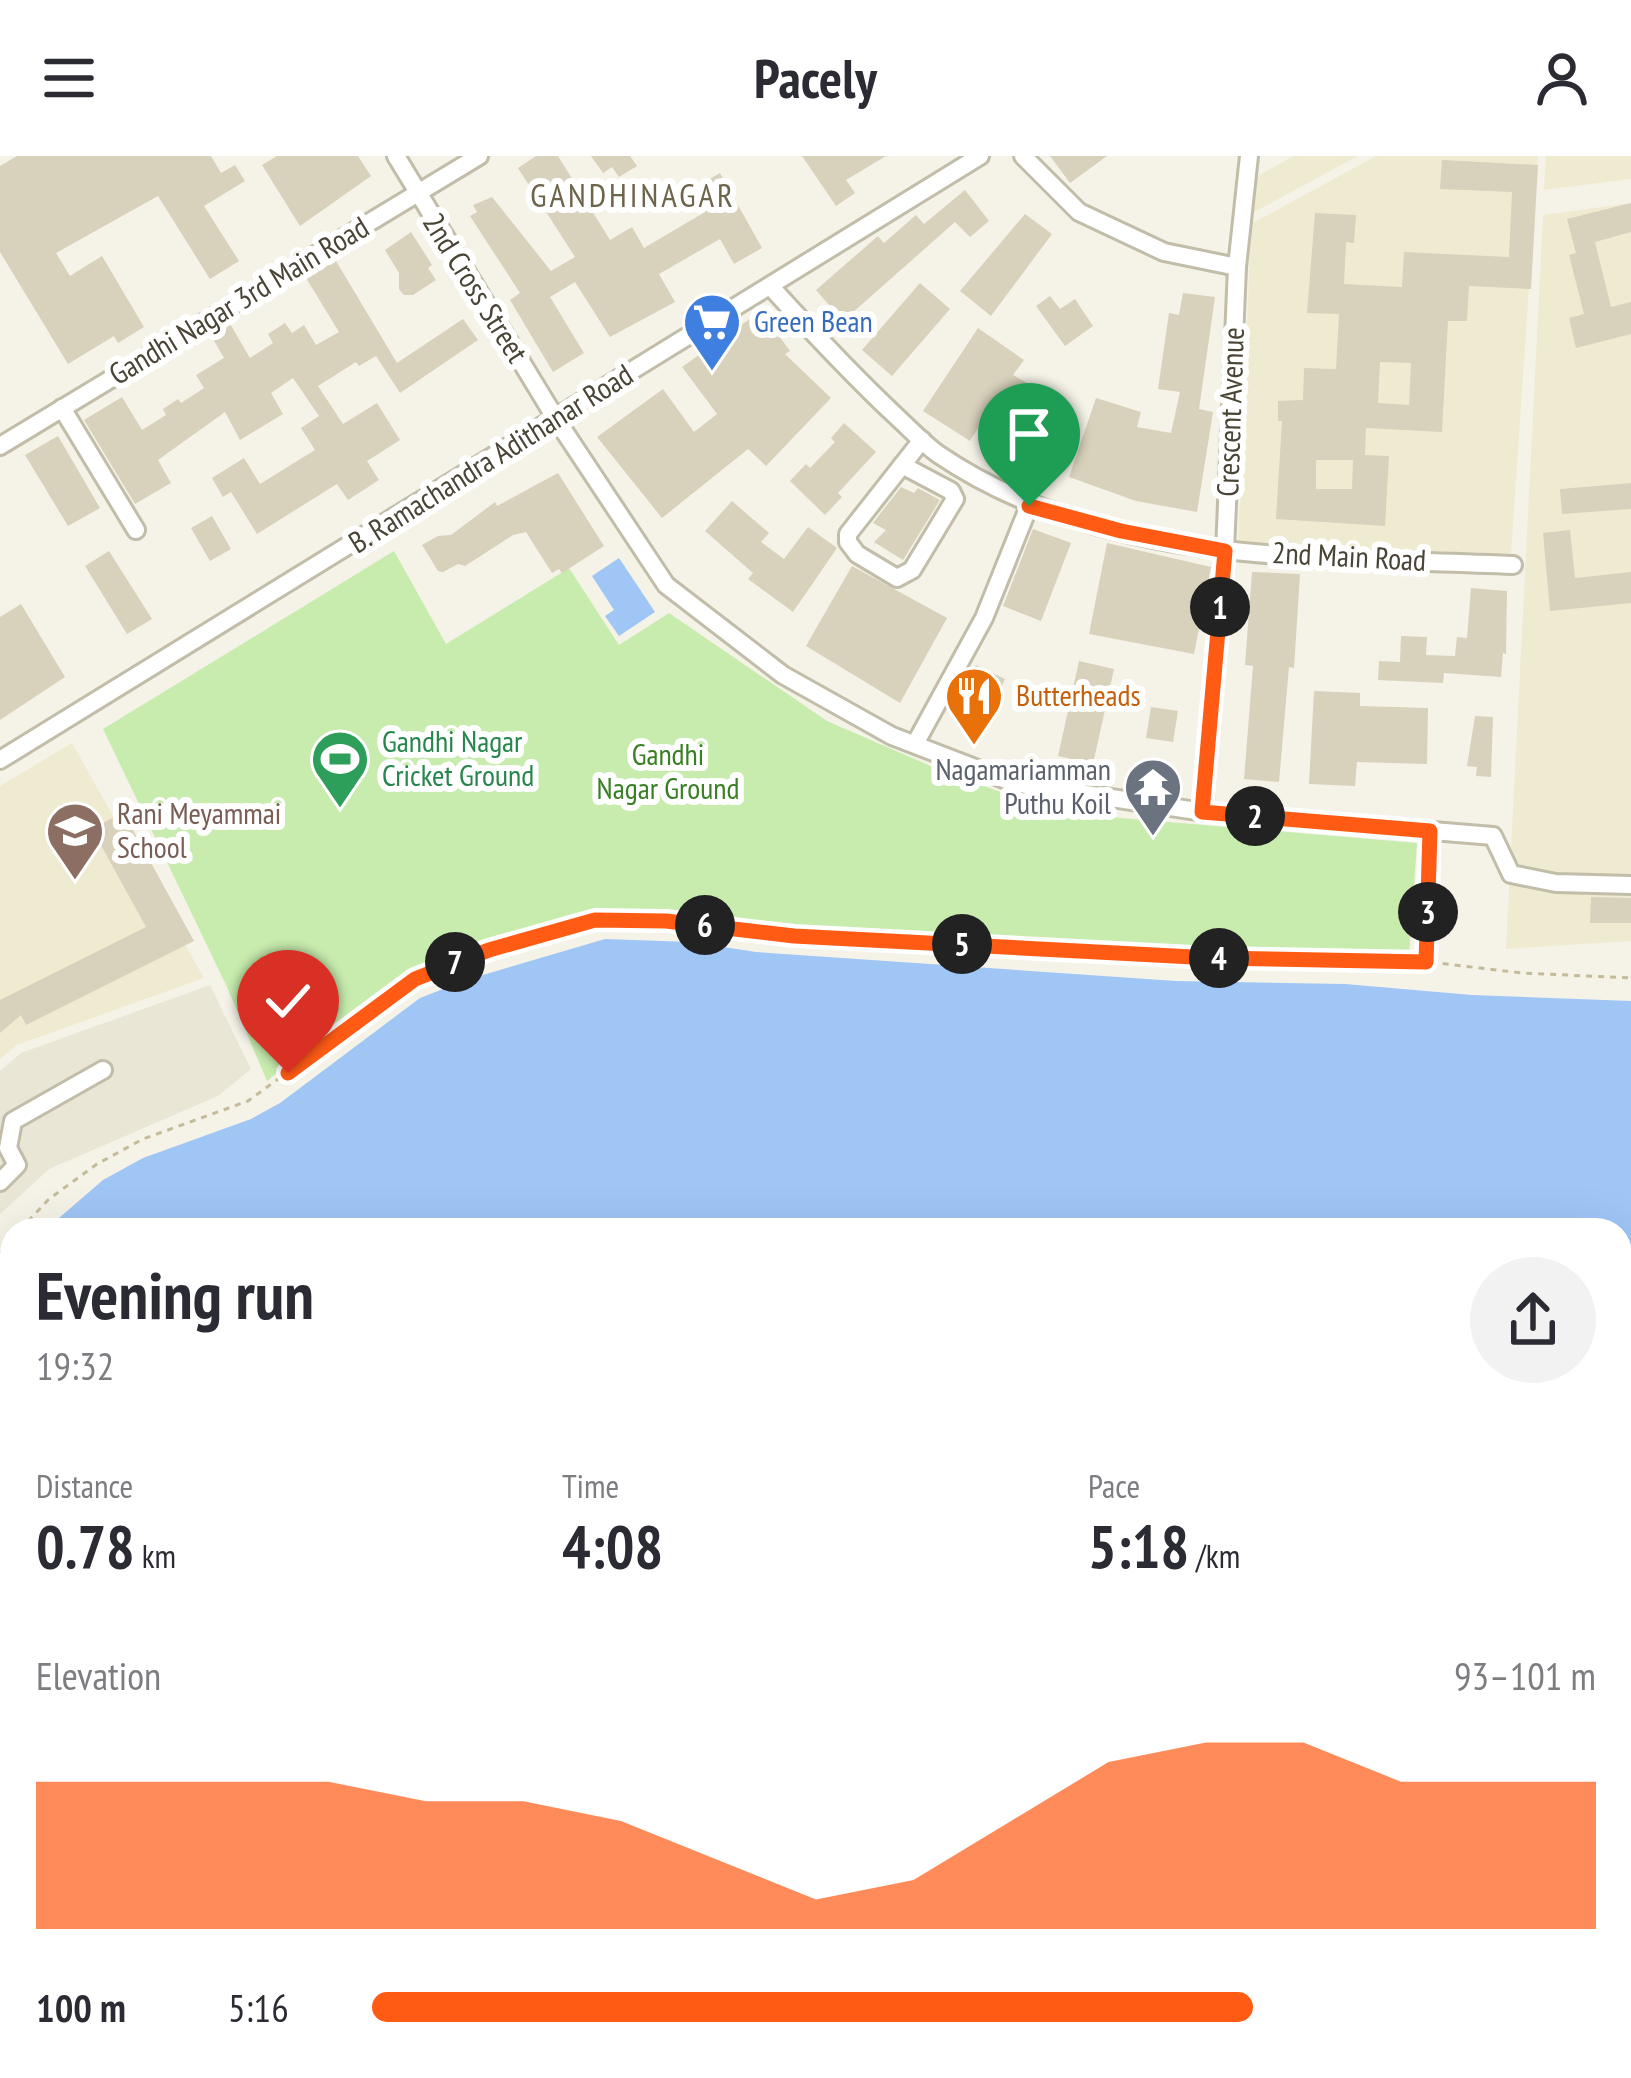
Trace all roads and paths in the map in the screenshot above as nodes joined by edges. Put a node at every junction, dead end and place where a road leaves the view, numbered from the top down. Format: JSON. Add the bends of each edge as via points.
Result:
{"nodes":[{"id":1,"x":396,"y":156,"type":"edge"},
{"id":2,"x":478,"y":156,"type":"edge"},
{"id":3,"x":980,"y":156,"type":"edge"},
{"id":4,"x":1023,"y":156,"type":"edge"},
{"id":5,"x":1249,"y":156,"type":"edge"},
{"id":6,"x":418,"y":194,"type":"junction"},
{"id":7,"x":1237,"y":267,"type":"junction"},
{"id":8,"x":771,"y":286,"type":"junction"},
{"id":9,"x":62,"y":407,"type":"junction"},
{"id":10,"x":556,"y":419,"type":"junction"},
{"id":11,"x":922,"y":440,"type":"junction"},
{"id":12,"x":0,"y":446,"type":"edge"},
{"id":13,"x":902,"y":465,"type":"junction"},
{"id":14,"x":1029,"y":506,"type":"junction"},
{"id":15,"x":136,"y":530,"type":"dead end"},
{"id":16,"x":1225,"y":551,"type":"junction"},
{"id":17,"x":1513,"y":565,"type":"dead end"},
{"id":18,"x":915,"y":744,"type":"junction"},
{"id":19,"x":0,"y":760,"type":"edge"},
{"id":20,"x":1202,"y":812,"type":"junction"},
{"id":21,"x":1430,"y":831,"type":"junction"},
{"id":22,"x":1631,"y":884,"type":"edge"},
{"id":23,"x":1426,"y":962,"type":"junction"},
{"id":24,"x":1631,"y":979,"type":"edge"},
{"id":25,"x":104,"y":1070,"type":"dead end"},
{"id":26,"x":4,"y":1141,"type":"edge"},
{"id":27,"x":5,"y":1177,"type":"edge"},
{"id":28,"x":32,"y":1218,"type":"edge"}],
"edges":[{"from":1,"to":6,"type":"street","name":"2nd Cross Street"},
{"from":2,"to":6,"type":"street","name":"Gandhi Nagar 3rd Main Road"},
{"from":3,"to":8,"type":"street","name":"B. Ramachandra Adithanar Road"},
{"from":4,"to":7,"type":"street","via":[[1079,212],[1164,252]]},
{"from":5,"to":7,"type":"street","name":"Crescent Avenue"},
{"from":6,"to":9,"type":"street","name":"Gandhi Nagar 3rd Main Road"},
{"from":6,"to":10,"type":"street","name":"2nd Cross Street"},
{"from":7,"to":16,"type":"street","name":"Crescent Avenue"},
{"from":8,"to":10,"type":"street","name":"B. Ramachandra Adithanar Road"},
{"from":8,"to":11,"type":"street","name":"2nd Main Road"},
{"from":9,"to":12,"type":"street","name":"Gandhi Nagar 3rd Main Road"},
{"from":9,"to":15,"type":"street"},
{"from":10,"to":18,"type":"street","name":"2nd Cross Street","via":[[666,585],[783,675]]},
{"from":10,"to":19,"type":"street","name":"B. Ramachandra Adithanar Road"},
{"from":11,"to":13,"type":"street"},
{"from":11,"to":14,"type":"street","name":"2nd Main Road"},
{"from":13,"to":13,"type":"street","via":[[848,534],[857,554],[897,578],[912,570],[955,499]]},
{"from":14,"to":16,"type":"street","name":"2nd Main Road"},
{"from":14,"to":18,"type":"street","via":[[984,617]]},
{"from":16,"to":17,"type":"street","name":"2nd Main Road"},
{"from":16,"to":20,"type":"street","name":"Crescent Avenue"},
{"from":18,"to":20,"type":"street","name":"2nd Cross Street","via":[[1014,784]]},
{"from":20,"to":21,"type":"street","name":"2nd Cross Street"},
{"from":21,"to":22,"type":"street","name":"2nd Cross Street","via":[[1493,836],[1511,874]]},
{"from":21,"to":23,"type":"path"},
{"from":23,"to":24,"type":"path"},
{"from":23,"to":28,"type":"path","via":[[1212,958],[595,920],[415,979],[248,1101],[142,1139]]},
{"from":25,"to":26,"type":"street","via":[[13,1121]]},
{"from":26,"to":27,"type":"street","via":[[16,1162]]}]}
